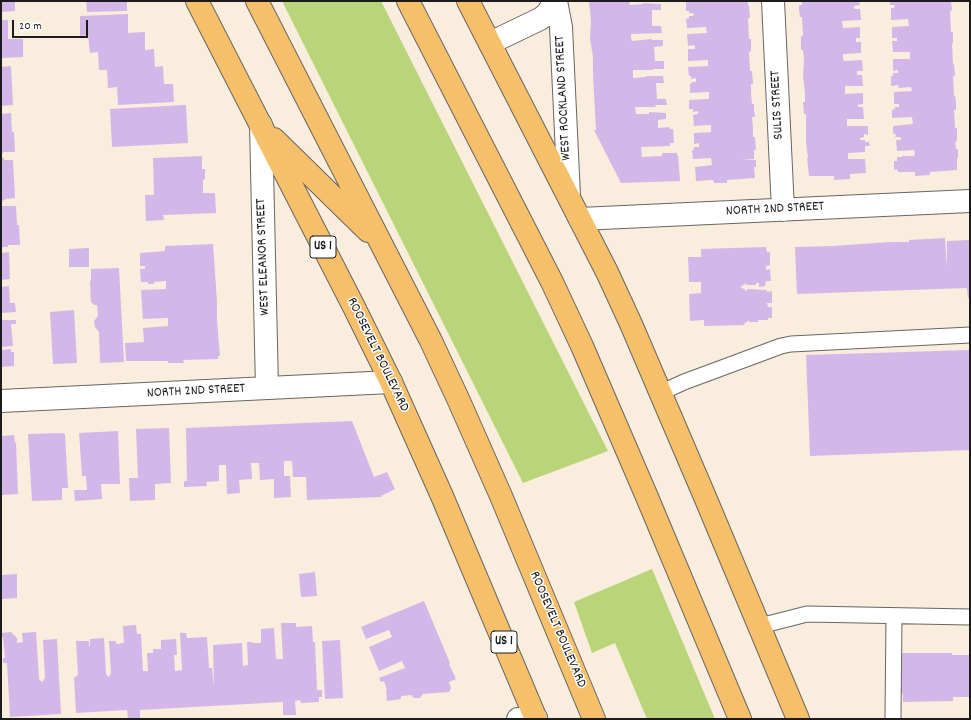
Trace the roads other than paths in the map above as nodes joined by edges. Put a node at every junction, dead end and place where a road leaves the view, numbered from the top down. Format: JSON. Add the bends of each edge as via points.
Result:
{"nodes":[{"id":1,"x":197,"y":1,"type":"edge"},
{"id":2,"x":256,"y":1,"type":"edge"},
{"id":3,"x":408,"y":1,"type":"edge"},
{"id":4,"x":426,"y":1,"type":"edge"},
{"id":5,"x":468,"y":1,"type":"edge"},
{"id":6,"x":553,"y":1,"type":"edge"},
{"id":7,"x":556,"y":1,"type":"edge"},
{"id":8,"x":773,"y":1,"type":"edge"},
{"id":9,"x":490,"y":43,"type":"junction"},
{"id":10,"x":440,"y":62,"type":"junction"},
{"id":11,"x":261,"y":125,"type":"junction"},
{"id":12,"x":569,"y":196,"type":"junction"},
{"id":13,"x":970,"y":201,"type":"edge"},
{"id":14,"x":783,"y":210,"type":"junction"},
{"id":15,"x":580,"y":219,"type":"junction"},
{"id":16,"x":382,"y":244,"type":"junction"},
{"id":17,"x":970,"y":335,"type":"edge"},
{"id":18,"x":391,"y":382,"type":"junction"},
{"id":19,"x":268,"y":388,"type":"junction"},
{"id":20,"x":660,"y":393,"type":"junction"},
{"id":21,"x":1,"y":401,"type":"edge"},
{"id":22,"x":894,"y":616,"type":"junction"},
{"id":23,"x":970,"y":617,"type":"edge"},
{"id":24,"x":760,"y":626,"type":"junction"},
{"id":25,"x":530,"y":719,"type":"edge"},
{"id":26,"x":594,"y":719,"type":"edge"},
{"id":27,"x":740,"y":719,"type":"edge"},
{"id":28,"x":798,"y":719,"type":"edge"},
{"id":29,"x":893,"y":719,"type":"edge"}],
"edges":[{"from":1,"to":11,"type":"highway","name":"ROOSEVELT BOULEVARD","number":"US 1"},
{"from":2,"to":16,"type":"highway","name":"ROOSEVELT BOULEVARD"},
{"from":3,"to":10,"type":"highway"},
{"from":4,"to":10,"type":"highway"},
{"from":5,"to":9,"type":"highway"},
{"from":6,"to":9,"type":"street","name":"WEST ROCKLAND STREET","via":[[548,13],[540,19]]},
{"from":7,"to":12,"type":"street","name":"WEST ROCKLAND STREET","via":[[561,27]]},
{"from":8,"to":14,"type":"street","name":"SULIS STREET"},
{"from":9,"to":12,"type":"highway"},
{"from":10,"to":27,"type":"highway","via":[[582,346]]},
{"from":11,"to":16,"type":"highway"},
{"from":11,"to":18,"type":"highway","name":"ROOSEVELT BOULEVARD","number":"US 1"},
{"from":11,"to":19,"type":"street","name":"WEST ELEANOR STREET"},
{"from":12,"to":15,"type":"highway"},
{"from":13,"to":14,"type":"street","name":"NORTH 2ND STREET"},
{"from":14,"to":15,"type":"street","name":"NORTH 2ND STREET"},
{"from":15,"to":20,"type":"highway","via":[[607,272]]},
{"from":16,"to":26,"type":"highway","name":"ROOSEVELT BOULEVARD","via":[[432,341],[501,496]]},
{"from":17,"to":20,"type":"lane","via":[[791,344]]},
{"from":18,"to":19,"type":"street","name":"NORTH 2ND STREET"},
{"from":18,"to":25,"type":"highway","name":"ROOSEVELT BOULEVARD","number":"US 1","via":[[472,566]]},
{"from":19,"to":21,"type":"street","name":"NORTH 2ND STREET"},
{"from":20,"to":24,"type":"highway"},
{"from":22,"to":23,"type":"lane"},
{"from":22,"to":24,"type":"lane","via":[[807,614]]},
{"from":22,"to":29,"type":"lane"},
{"from":24,"to":28,"type":"highway"}]}
